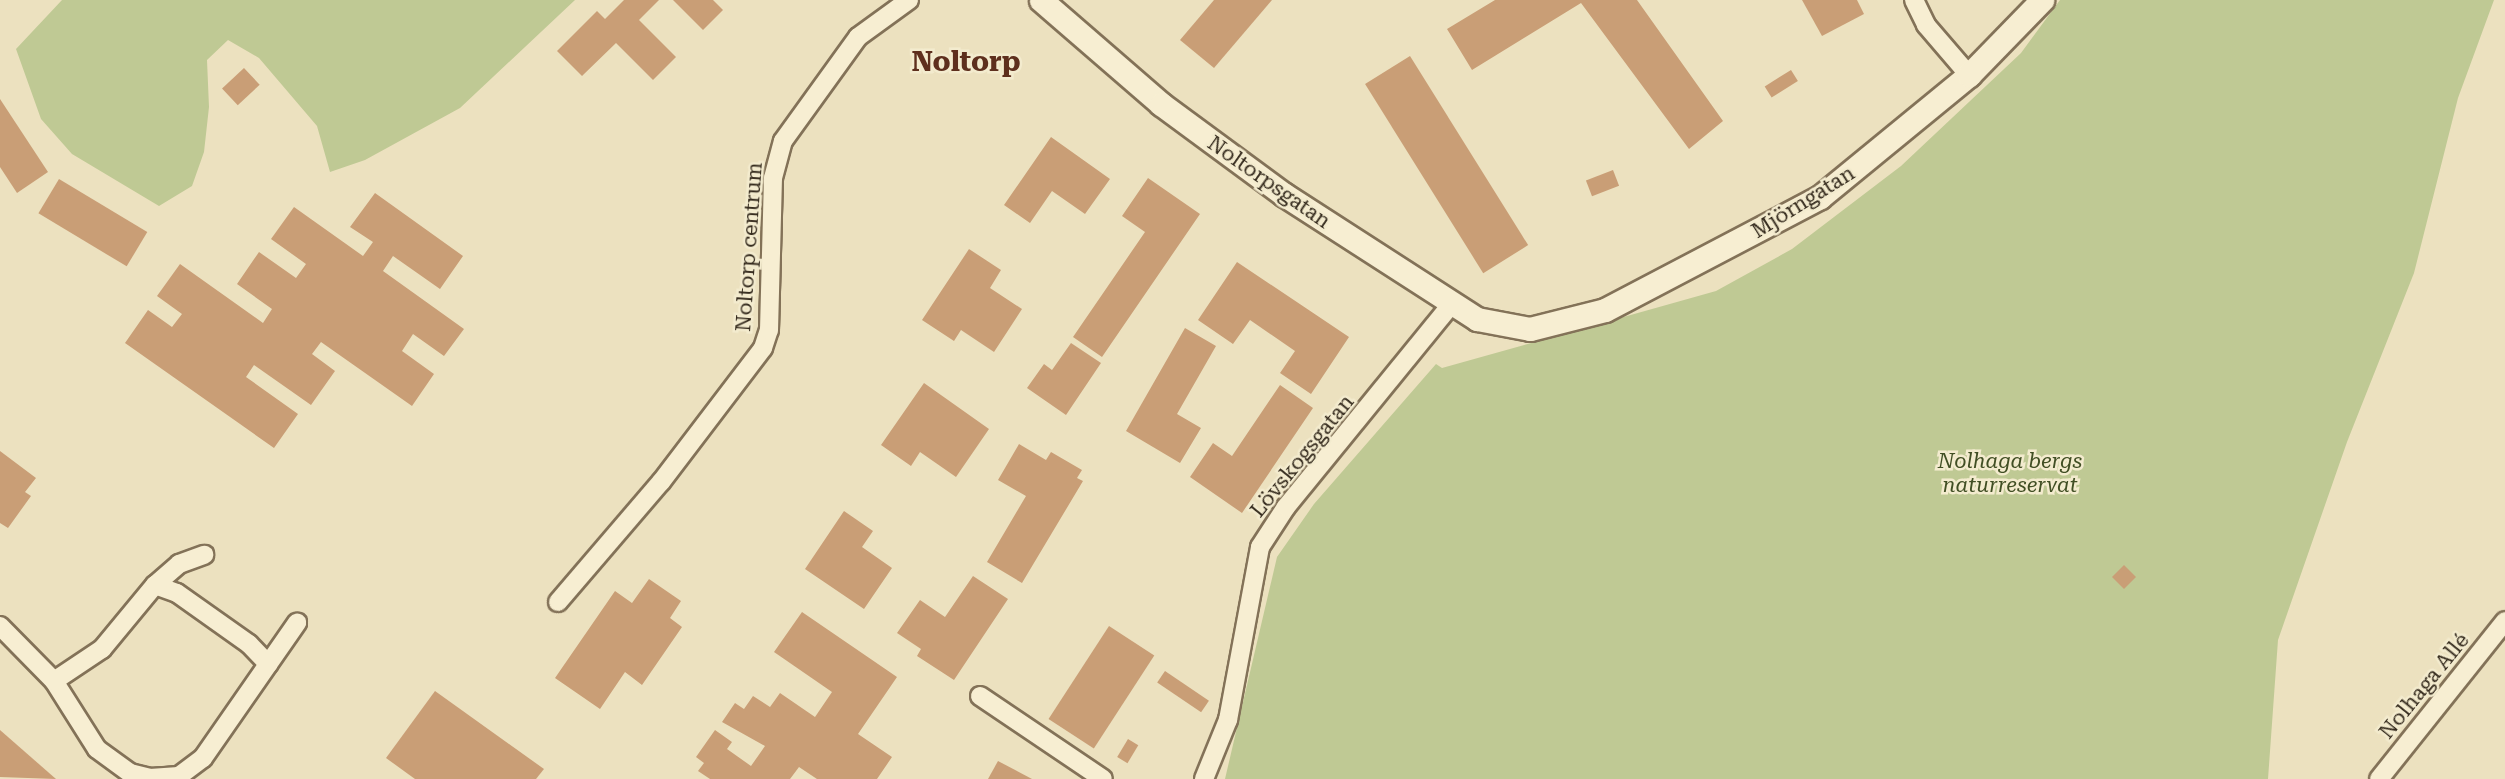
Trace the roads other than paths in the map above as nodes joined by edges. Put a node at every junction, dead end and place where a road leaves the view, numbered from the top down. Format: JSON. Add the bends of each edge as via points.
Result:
{"nodes":[{"id":1,"x":909,"y":0,"type":"edge"},
{"id":2,"x":1041,"y":0,"type":"edge"},
{"id":3,"x":1914,"y":0,"type":"edge"},
{"id":4,"x":2042,"y":0,"type":"edge"},
{"id":5,"x":1969,"y":75,"type":"junction"},
{"id":6,"x":1451,"y":305,"type":"junction"},
{"id":7,"x":1519,"y":328,"type":"joint"},
{"id":8,"x":204,"y":555,"type":"dead end"},
{"id":9,"x":155,"y":585,"type":"junction"},
{"id":10,"x":558,"y":602,"type":"dead end"},
{"id":11,"x":2505,"y":621,"type":"edge"},
{"id":12,"x":297,"y":623,"type":"dead end"},
{"id":13,"x":0,"y":626,"type":"edge"},
{"id":14,"x":268,"y":664,"type":"junction"},
{"id":15,"x":54,"y":681,"type":"junction"},
{"id":16,"x":980,"y":696,"type":"dead end"},
{"id":17,"x":1103,"y":779,"type":"edge"},
{"id":18,"x":1204,"y":779,"type":"edge"},
{"id":19,"x":2379,"y":779,"type":"edge"}],
"edges":[{"from":1,"to":10,"type":"street","name":"Noltorp centrum","via":[[858,37],[783,141],[773,178],[769,330],[763,348],[661,482]]},
{"from":2,"to":6,"type":"street","name":"Noltorpsgatan","via":[[1220,148]]},
{"from":3,"to":5,"type":"street","via":[[1926,24]]},
{"from":4,"to":5,"type":"street","name":"Mjörngatan"},
{"from":5,"to":7,"type":"street","name":"Mjörngatan","via":[[1865,163],[1795,212],[1605,310],[1556,325]]},
{"from":6,"to":7,"type":"street","name":"Noltorpsgatan","via":[[1477,319]]},
{"from":6,"to":18,"type":"street","name":"Lövskogsgatan","via":[[1286,507],[1260,547],[1228,720]]},
{"from":8,"to":9,"type":"street","via":[[179,564]]},
{"from":9,"to":14,"type":"street","via":[[177,593],[249,644]]},
{"from":9,"to":15,"type":"street","via":[[102,649]]},
{"from":11,"to":19,"type":"street","name":"Nolhaga Allé"},
{"from":12,"to":14,"type":"street"},
{"from":13,"to":15,"type":"street"},
{"from":14,"to":15,"type":"street","via":[[203,758],[179,776],[150,778],[110,762]]},
{"from":16,"to":17,"type":"street"}]}
